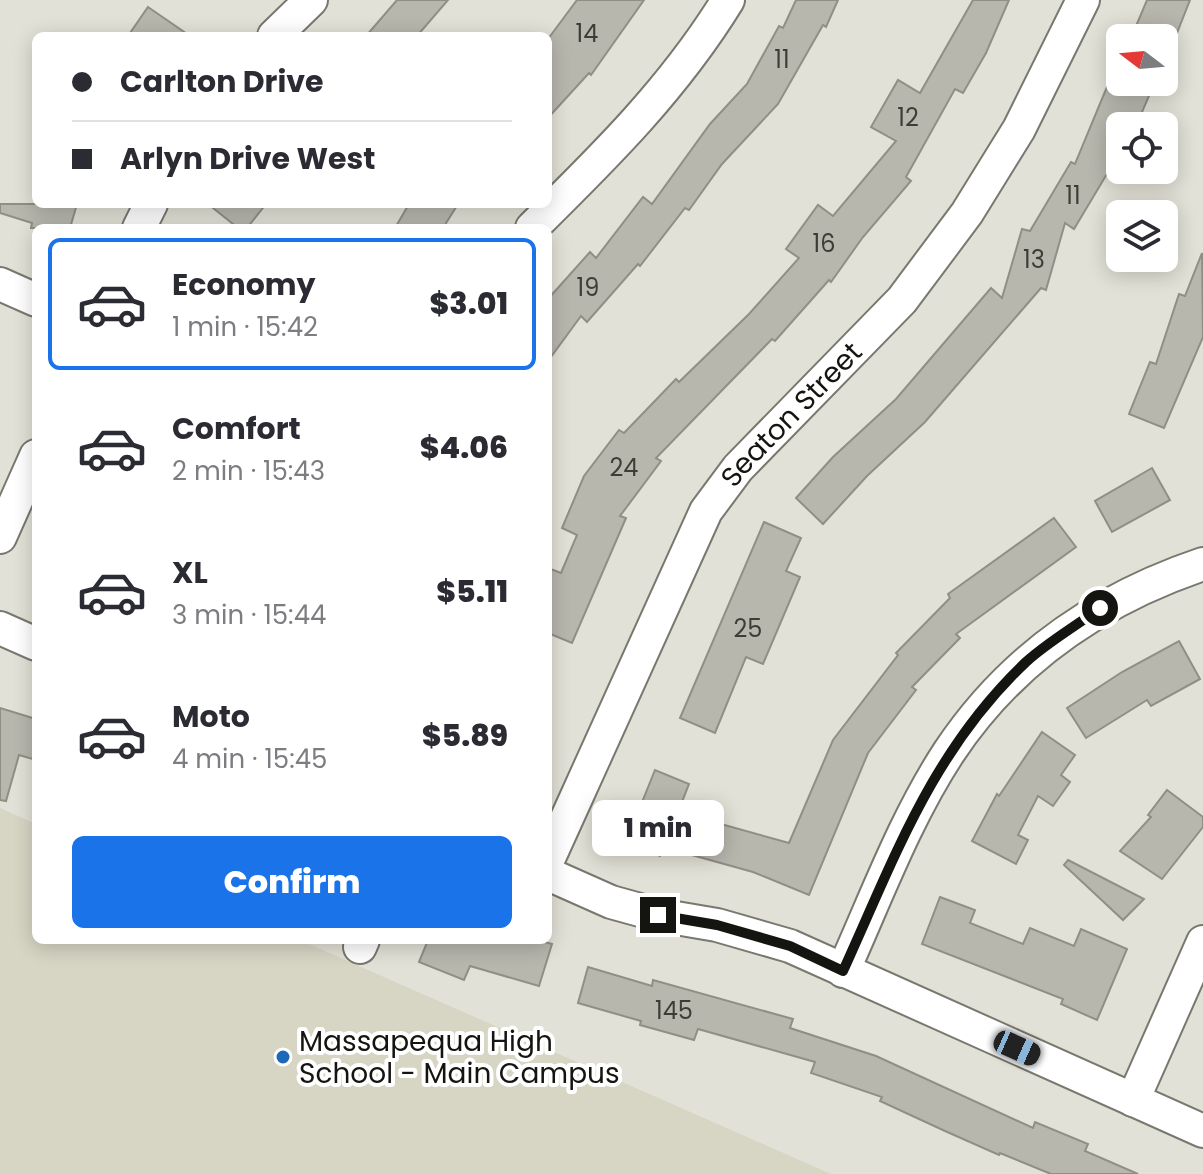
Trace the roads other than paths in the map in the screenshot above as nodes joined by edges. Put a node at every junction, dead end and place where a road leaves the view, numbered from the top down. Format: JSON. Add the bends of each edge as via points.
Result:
{"nodes":[{"id":1,"x":311,"y":0,"type":"edge"},
{"id":2,"x":728,"y":0,"type":"edge"},
{"id":3,"x":1083,"y":0,"type":"edge"},
{"id":4,"x":278,"y":32,"type":"edge"},
{"id":5,"x":552,"y":208,"type":"edge"},
{"id":6,"x":552,"y":208,"type":"edge"},
{"id":7,"x":536,"y":224,"type":"edge"},
{"id":8,"x":0,"y":284,"type":"edge"},
{"id":9,"x":32,"y":298,"type":"edge"},
{"id":10,"x":32,"y":465,"type":"edge"},
{"id":11,"x":0,"y":537,"type":"edge"},
{"id":12,"x":1203,"y":564,"type":"edge"},
{"id":13,"x":0,"y":628,"type":"edge"},
{"id":14,"x":32,"y":642,"type":"edge"},
{"id":15,"x":552,"y":851,"type":"edge"},
{"id":16,"x":552,"y":876,"type":"edge"},
{"id":17,"x":1203,"y":942,"type":"edge"},
{"id":18,"x":843,"y":971,"type":"junction"},
{"id":19,"x":1133,"y":1100,"type":"junction"},
{"id":20,"x":1203,"y":1131,"type":"edge"}],
"edges":[{"from":1,"to":4,"type":"street"},
{"from":2,"to":5,"type":"street","via":[[653,105]]},
{"from":3,"to":15,"type":"street","name":"Seaton Street","via":[[1019,129],[967,213],[902,300],[738,468],[706,511]]},
{"from":6,"to":7,"type":"street"},
{"from":8,"to":9,"type":"street"},
{"from":10,"to":11,"type":"street"},
{"from":12,"to":18,"type":"street","via":[[1100,608],[1028,660],[977,714],[913,816]]},
{"from":13,"to":14,"type":"street"},
{"from":16,"to":18,"type":"street","via":[[611,902],[790,946]]},
{"from":17,"to":19,"type":"street"},
{"from":18,"to":19,"type":"street"},
{"from":19,"to":20,"type":"street"}]}
